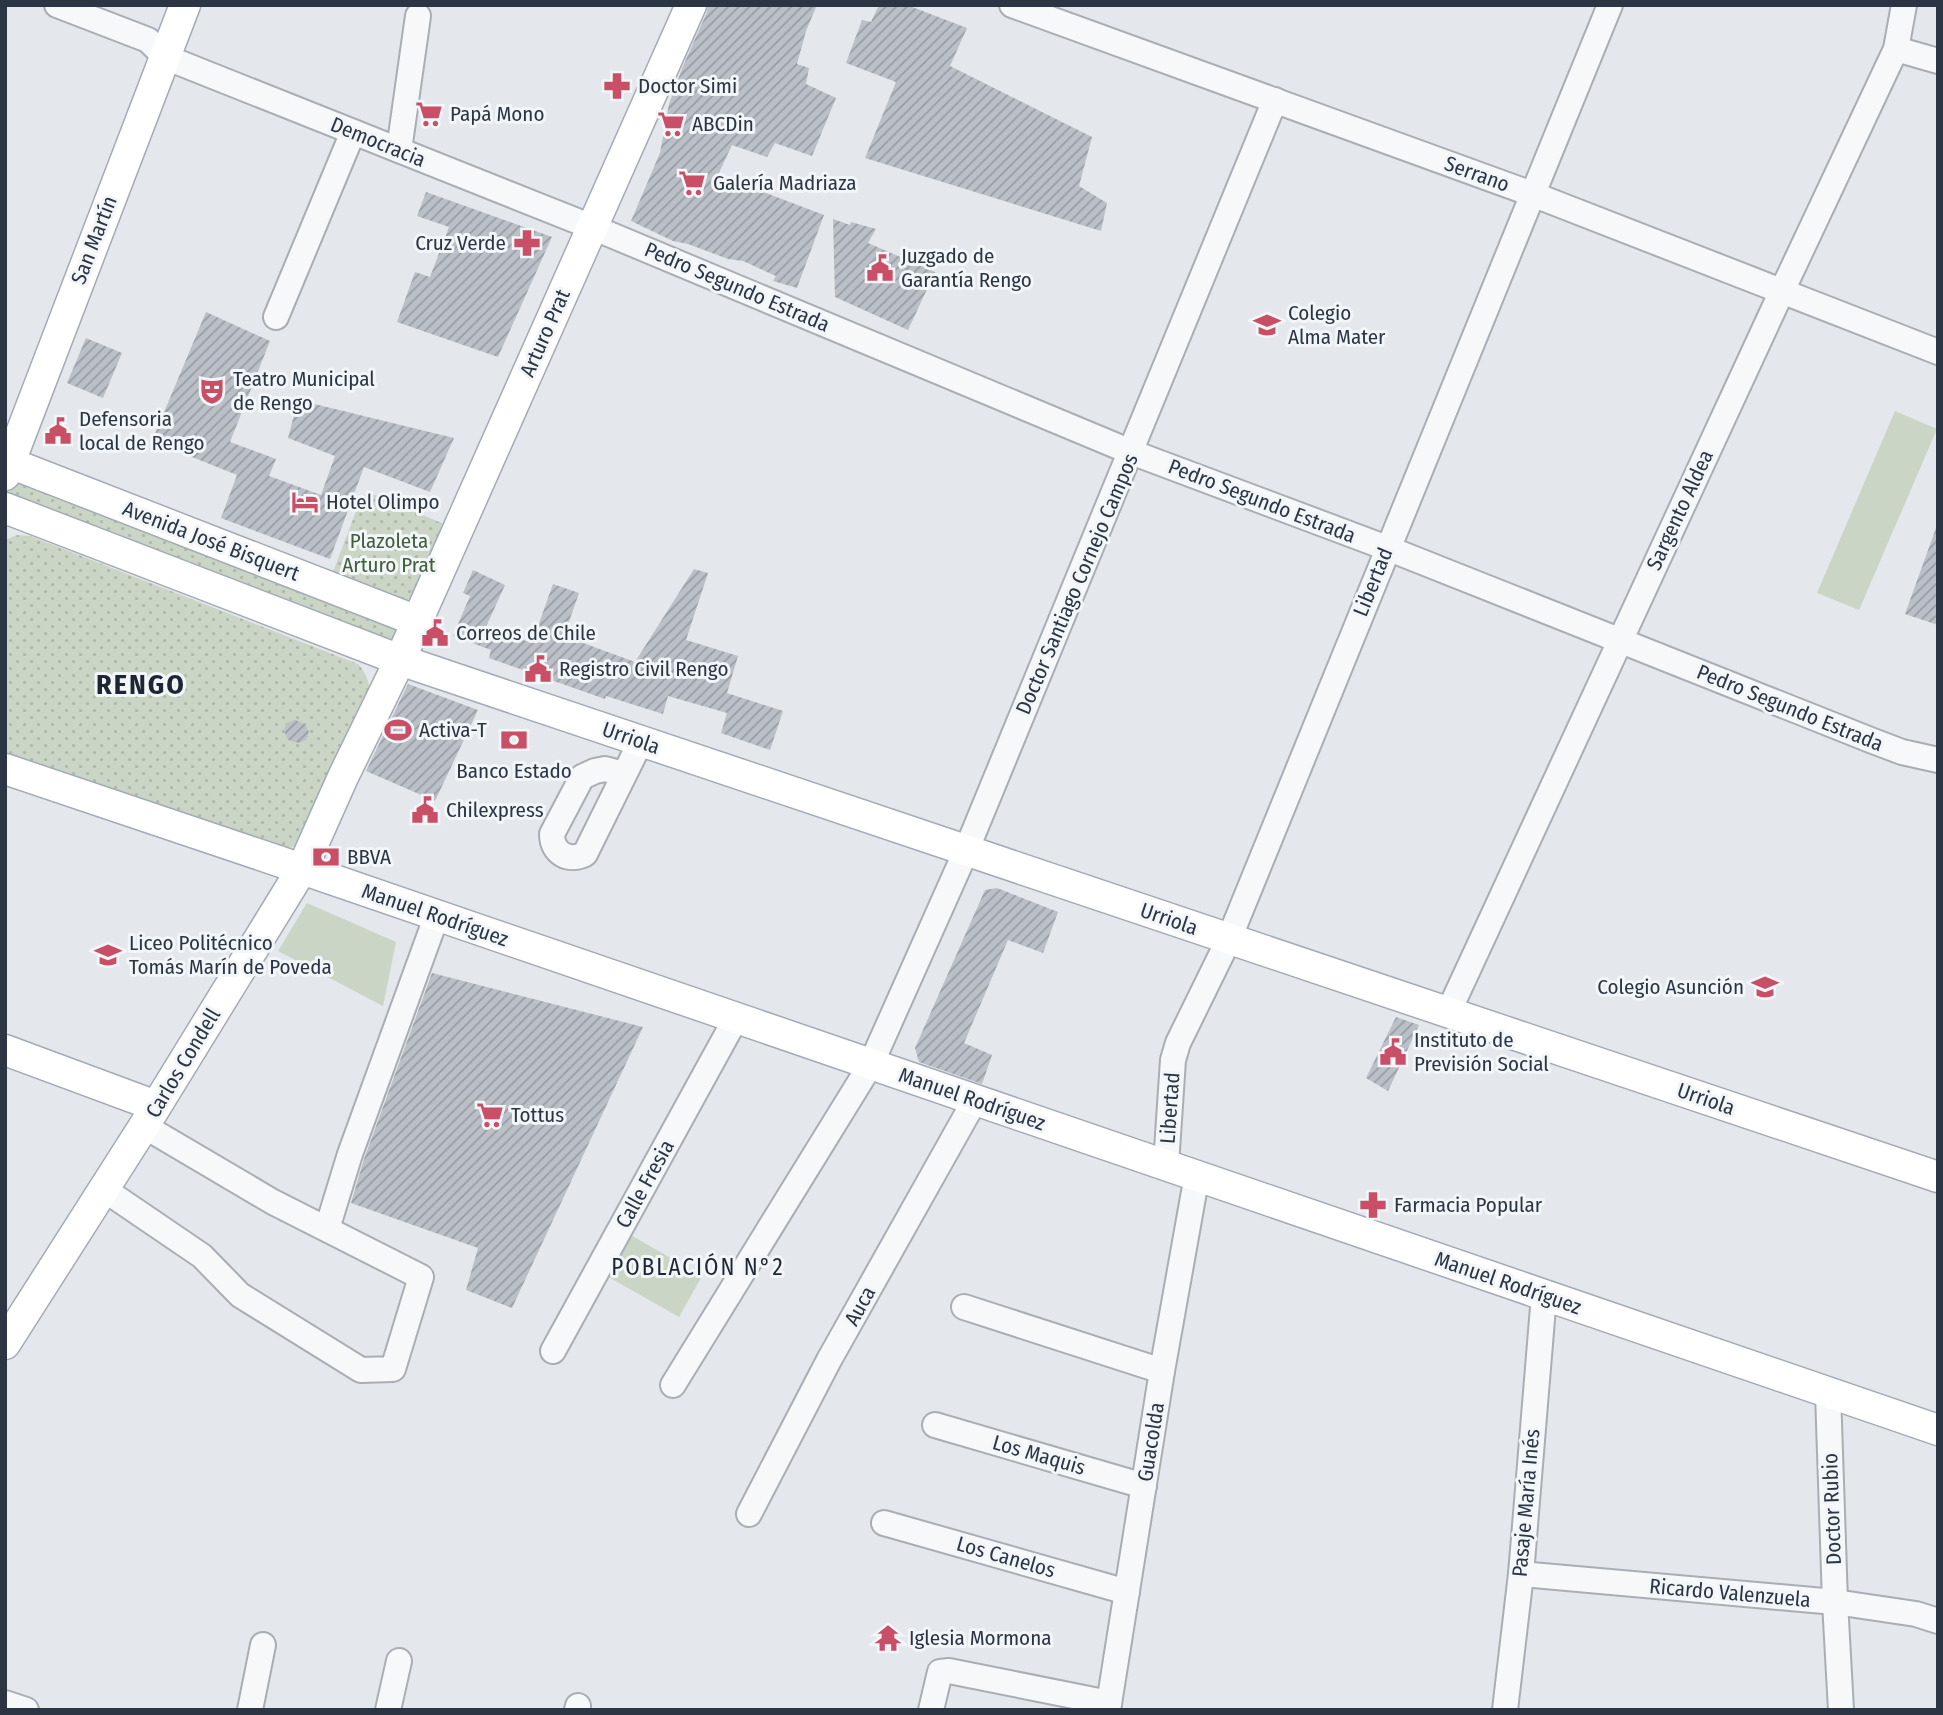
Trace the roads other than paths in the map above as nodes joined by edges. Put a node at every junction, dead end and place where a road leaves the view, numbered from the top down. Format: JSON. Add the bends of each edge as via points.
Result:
{"nodes":[{"id":1,"x":57,"y":5,"type":"edge"},
{"id":2,"x":186,"y":5,"type":"edge"},
{"id":3,"x":691,"y":5,"type":"edge"},
{"id":4,"x":1610,"y":5,"type":"edge"},
{"id":5,"x":1904,"y":5,"type":"edge"},
{"id":6,"x":1018,"y":6,"type":"edge"},
{"id":7,"x":1070,"y":15,"type":"edge"},
{"id":8,"x":418,"y":16,"type":"dead end"},
{"id":9,"x":1896,"y":49,"type":"junction"},
{"id":10,"x":165,"y":57,"type":"junction"},
{"id":11,"x":1938,"y":61,"type":"edge"},
{"id":12,"x":1275,"y":100,"type":"junction"},
{"id":13,"x":353,"y":132,"type":"junction"},
{"id":14,"x":399,"y":150,"type":"junction"},
{"id":15,"x":1532,"y":194,"type":"junction"},
{"id":16,"x":592,"y":227,"type":"junction"},
{"id":17,"x":1782,"y":291,"type":"junction"},
{"id":18,"x":276,"y":317,"type":"dead end"},
{"id":19,"x":1938,"y":352,"type":"edge"},
{"id":20,"x":1131,"y":452,"type":"junction"},
{"id":21,"x":6,"y":466,"type":"edge"},
{"id":22,"x":5,"y":508,"type":"edge"},
{"id":23,"x":1387,"y":548,"type":"junction"},
{"id":24,"x":417,"y":621,"type":"junction"},
{"id":25,"x":1620,"y":640,"type":"junction"},
{"id":26,"x":400,"y":660,"type":"junction"},
{"id":27,"x":640,"y":741,"type":"junction"},
{"id":28,"x":1938,"y":760,"type":"edge"},
{"id":29,"x":5,"y":769,"type":"edge"},
{"id":30,"x":624,"y":774,"type":"dead end"},
{"id":31,"x":966,"y":850,"type":"junction"},
{"id":32,"x":302,"y":869,"type":"junction"},
{"id":33,"x":437,"y":915,"type":"junction"},
{"id":34,"x":1229,"y":939,"type":"junction"},
{"id":35,"x":1448,"y":1013,"type":"junction"},
{"id":36,"x":736,"y":1018,"type":"junction"},
{"id":37,"x":5,"y":1051,"type":"edge"},
{"id":38,"x":871,"y":1064,"type":"junction"},
{"id":39,"x":975,"y":1100,"type":"junction"},
{"id":40,"x":150,"y":1116,"type":"junction"},
{"id":41,"x":1166,"y":1165,"type":"junction"},
{"id":42,"x":1197,"y":1175,"type":"junction"},
{"id":43,"x":1938,"y":1177,"type":"edge"},
{"id":44,"x":105,"y":1189,"type":"junction"},
{"id":45,"x":327,"y":1229,"type":"junction"},
{"id":46,"x":1544,"y":1295,"type":"junction"},
{"id":47,"x":964,"y":1307,"type":"dead end"},
{"id":48,"x":5,"y":1344,"type":"edge"},
{"id":49,"x":553,"y":1351,"type":"dead end"},
{"id":50,"x":1162,"y":1371,"type":"junction"},
{"id":51,"x":673,"y":1385,"type":"dead end"},
{"id":52,"x":1828,"y":1393,"type":"junction"},
{"id":53,"x":935,"y":1425,"type":"dead end"},
{"id":54,"x":1938,"y":1430,"type":"edge"},
{"id":55,"x":1144,"y":1486,"type":"junction"},
{"id":56,"x":749,"y":1514,"type":"dead end"},
{"id":57,"x":884,"y":1523,"type":"dead end"},
{"id":58,"x":1521,"y":1574,"type":"junction"},
{"id":59,"x":1127,"y":1591,"type":"junction"},
{"id":60,"x":1835,"y":1602,"type":"junction"},
{"id":61,"x":1938,"y":1621,"type":"edge"},
{"id":62,"x":263,"y":1645,"type":"dead end"},
{"id":63,"x":399,"y":1661,"type":"dead end"},
{"id":64,"x":5,"y":1703,"type":"edge"},
{"id":65,"x":1109,"y":1707,"type":"edge"},
{"id":66,"x":26,"y":1710,"type":"edge"},
{"id":67,"x":250,"y":1710,"type":"edge"},
{"id":68,"x":388,"y":1710,"type":"edge"},
{"id":69,"x":931,"y":1710,"type":"edge"},
{"id":70,"x":1505,"y":1710,"type":"edge"},
{"id":71,"x":1840,"y":1710,"type":"edge"}],
"edges":[{"from":1,"to":10,"type":"street","name":"Democracia","via":[[148,40]]},
{"from":2,"to":10,"type":"main road","name":"San Martín"},
{"from":3,"to":16,"type":"main road","name":"Arturo Prat"},
{"from":4,"to":15,"type":"street","name":"Libertad"},
{"from":5,"to":9,"type":"street","name":"Sargento Aldea"},
{"from":6,"to":7,"type":"street","name":"Serrano"},
{"from":7,"to":12,"type":"street","name":"Serrano"},
{"from":8,"to":14,"type":"street"},
{"from":9,"to":11,"type":"street"},
{"from":9,"to":17,"type":"street","name":"Sargento Aldea"},
{"from":10,"to":13,"type":"street","name":"Democracia"},
{"from":10,"to":21,"type":"main road","name":"San Martín"},
{"from":12,"to":15,"type":"street","name":"Serrano"},
{"from":12,"to":20,"type":"street","name":"Doctor Santiago Cornejo Campos"},
{"from":13,"to":14,"type":"street","name":"Democracia"},
{"from":13,"to":18,"type":"street"},
{"from":14,"to":16,"type":"street","name":"Democracia"},
{"from":15,"to":17,"type":"street","name":"Serrano"},
{"from":15,"to":23,"type":"street","name":"Libertad"},
{"from":16,"to":20,"type":"street","name":"Pedro Segundo Estrada"},
{"from":16,"to":24,"type":"main road","name":"Arturo Prat"},
{"from":17,"to":19,"type":"street","name":"Serrano"},
{"from":17,"to":25,"type":"street","name":"Sargento Aldea"},
{"from":20,"to":23,"type":"street","name":"Pedro Segundo Estrada"},
{"from":20,"to":31,"type":"street","name":"Doctor Santiago Cornejo Campos"},
{"from":21,"to":24,"type":"main road","name":"Avenida José Bisquert"},
{"from":22,"to":26,"type":"main road","name":"Avenida José Bisquert"},
{"from":23,"to":25,"type":"street","name":"Pedro Segundo Estrada"},
{"from":23,"to":34,"type":"street","name":"Libertad"},
{"from":24,"to":26,"type":"main road","name":"Arturo Prat"},
{"from":25,"to":28,"type":"street","name":"Pedro Segundo Estrada","via":[[1902,752]]},
{"from":25,"to":35,"type":"street","name":"Sargento Aldea"},
{"from":26,"to":27,"type":"main road","name":"Urriola"},
{"from":26,"to":32,"type":"main road","name":"Carlos Condell"},
{"from":27,"to":30,"type":"street"},
{"from":27,"to":31,"type":"main road","name":"Urriola"},
{"from":29,"to":32,"type":"main road","name":"Manuel Rodríguez"},
{"from":31,"to":34,"type":"main road","name":"Urriola"},
{"from":31,"to":38,"type":"street","name":"Doctor Santiago Cornejo Campos"},
{"from":32,"to":33,"type":"main road","name":"Manuel Rodríguez"},
{"from":32,"to":40,"type":"main road","name":"Carlos Condell"},
{"from":33,"to":36,"type":"main road","name":"Manuel Rodríguez"},
{"from":33,"to":45,"type":"street"},
{"from":34,"to":35,"type":"main road","name":"Urriola"},
{"from":34,"to":41,"type":"street","name":"Libertad","via":[[1173,1060]]},
{"from":35,"to":43,"type":"main road","name":"Urriola"},
{"from":36,"to":38,"type":"main road","name":"Manuel Rodríguez"},
{"from":36,"to":49,"type":"street","name":"Calle Fresia"},
{"from":37,"to":40,"type":"main road"},
{"from":38,"to":39,"type":"main road","name":"Manuel Rodríguez"},
{"from":38,"to":51,"type":"street","name":"Doctor Santiago Cornejo Campos"},
{"from":39,"to":41,"type":"main road","name":"Manuel Rodríguez"},
{"from":39,"to":56,"type":"street","name":"Auca","via":[[829,1360]]},
{"from":40,"to":44,"type":"main road","name":"Carlos Condell"},
{"from":40,"to":45,"type":"street","via":[[273,1202]]},
{"from":41,"to":42,"type":"main road","name":"Manuel Rodríguez"},
{"from":42,"to":46,"type":"main road","name":"Manuel Rodríguez"},
{"from":42,"to":50,"type":"street","name":"Guacolda"},
{"from":44,"to":45,"type":"street","via":[[202,1256],[240,1295],[272,1315],[361,1370],[393,1369],[421,1277]]},
{"from":44,"to":48,"type":"main road","name":"Carlos Condell"},
{"from":46,"to":52,"type":"main road","name":"Manuel Rodríguez"},
{"from":46,"to":58,"type":"street","name":"Pasaje María Inés"},
{"from":47,"to":50,"type":"street"},
{"from":50,"to":55,"type":"street","name":"Guacolda"},
{"from":52,"to":54,"type":"main road","name":"Manuel Rodríguez"},
{"from":52,"to":60,"type":"street","name":"Doctor Rubio"},
{"from":53,"to":55,"type":"street","name":"Los Maquis"},
{"from":55,"to":59,"type":"street","name":"Guacolda"},
{"from":57,"to":59,"type":"street","name":"Los Canelos"},
{"from":58,"to":60,"type":"street","name":"Ricardo Valenzuela"},
{"from":58,"to":70,"type":"street","name":"Pasaje María Inés"},
{"from":59,"to":65,"type":"street","name":"Guacolda"},
{"from":60,"to":61,"type":"street","name":"Ricardo Valenzuela"},
{"from":60,"to":71,"type":"street","name":"Doctor Rubio"},
{"from":62,"to":67,"type":"street"},
{"from":63,"to":68,"type":"street"},
{"from":64,"to":66,"type":"street"},
{"from":65,"to":69,"type":"street","via":[[949,1671],[940,1672]]}]}
